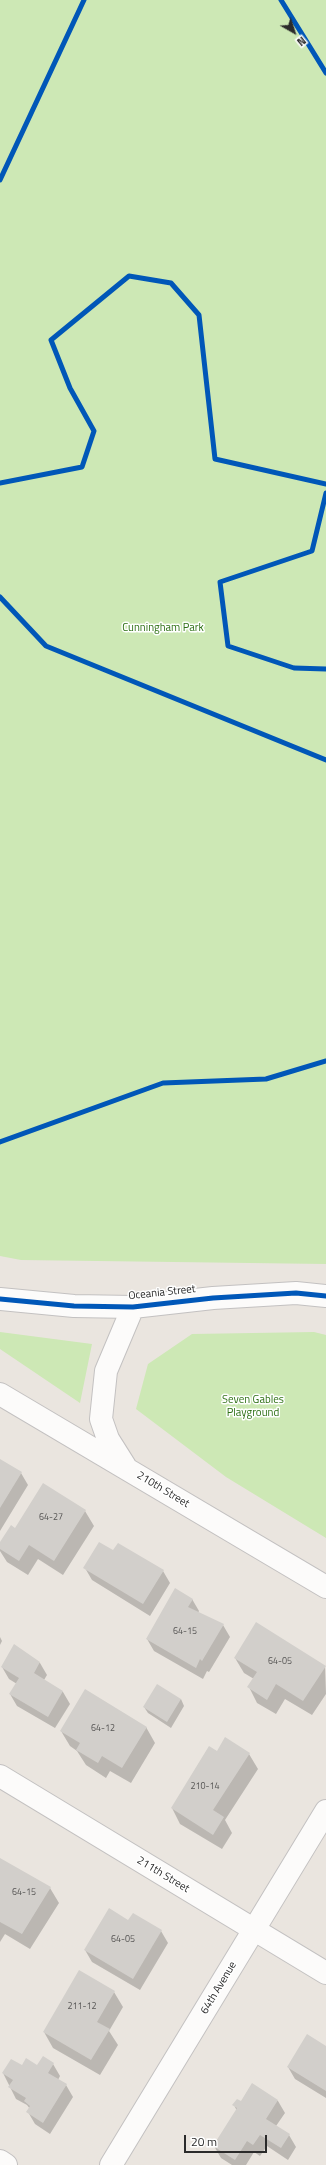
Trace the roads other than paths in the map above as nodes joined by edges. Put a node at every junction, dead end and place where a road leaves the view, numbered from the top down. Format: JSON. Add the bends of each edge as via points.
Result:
{"nodes":[{"id":1,"x":326,"y":1296,"type":"edge"},
{"id":2,"x":0,"y":1300,"type":"edge"},
{"id":3,"x":133,"y":1307,"type":"junction"},
{"id":4,"x":0,"y":1394,"type":"edge"},
{"id":5,"x":125,"y":1467,"type":"junction"},
{"id":6,"x":326,"y":1587,"type":"edge"},
{"id":7,"x":0,"y":1776,"type":"edge"},
{"id":8,"x":326,"y":1811,"type":"edge"},
{"id":9,"x":254,"y":1930,"type":"junction"},
{"id":10,"x":326,"y":1973,"type":"edge"},
{"id":11,"x":0,"y":2161,"type":"edge"},
{"id":12,"x":6,"y":2165,"type":"edge"},
{"id":13,"x":111,"y":2165,"type":"edge"}],
"edges":[{"from":1,"to":3,"type":"street","name":"Oceania Street","via":[[296,1293],[213,1298]]},
{"from":2,"to":3,"type":"street","name":"Oceania Street","via":[[74,1306]]},
{"from":3,"to":5,"type":"street","name":"Oceania Street","via":[[106,1371],[101,1419],[108,1439]]},
{"from":4,"to":5,"type":"street","name":"210th Street"},
{"from":5,"to":6,"type":"street","name":"210th Street"},
{"from":7,"to":9,"type":"street","name":"211th Street"},
{"from":8,"to":9,"type":"street","name":"64th Avenue"},
{"from":9,"to":10,"type":"street","name":"211th Street"},
{"from":9,"to":13,"type":"street","name":"64th Avenue"},
{"from":11,"to":12,"type":"street"}]}
